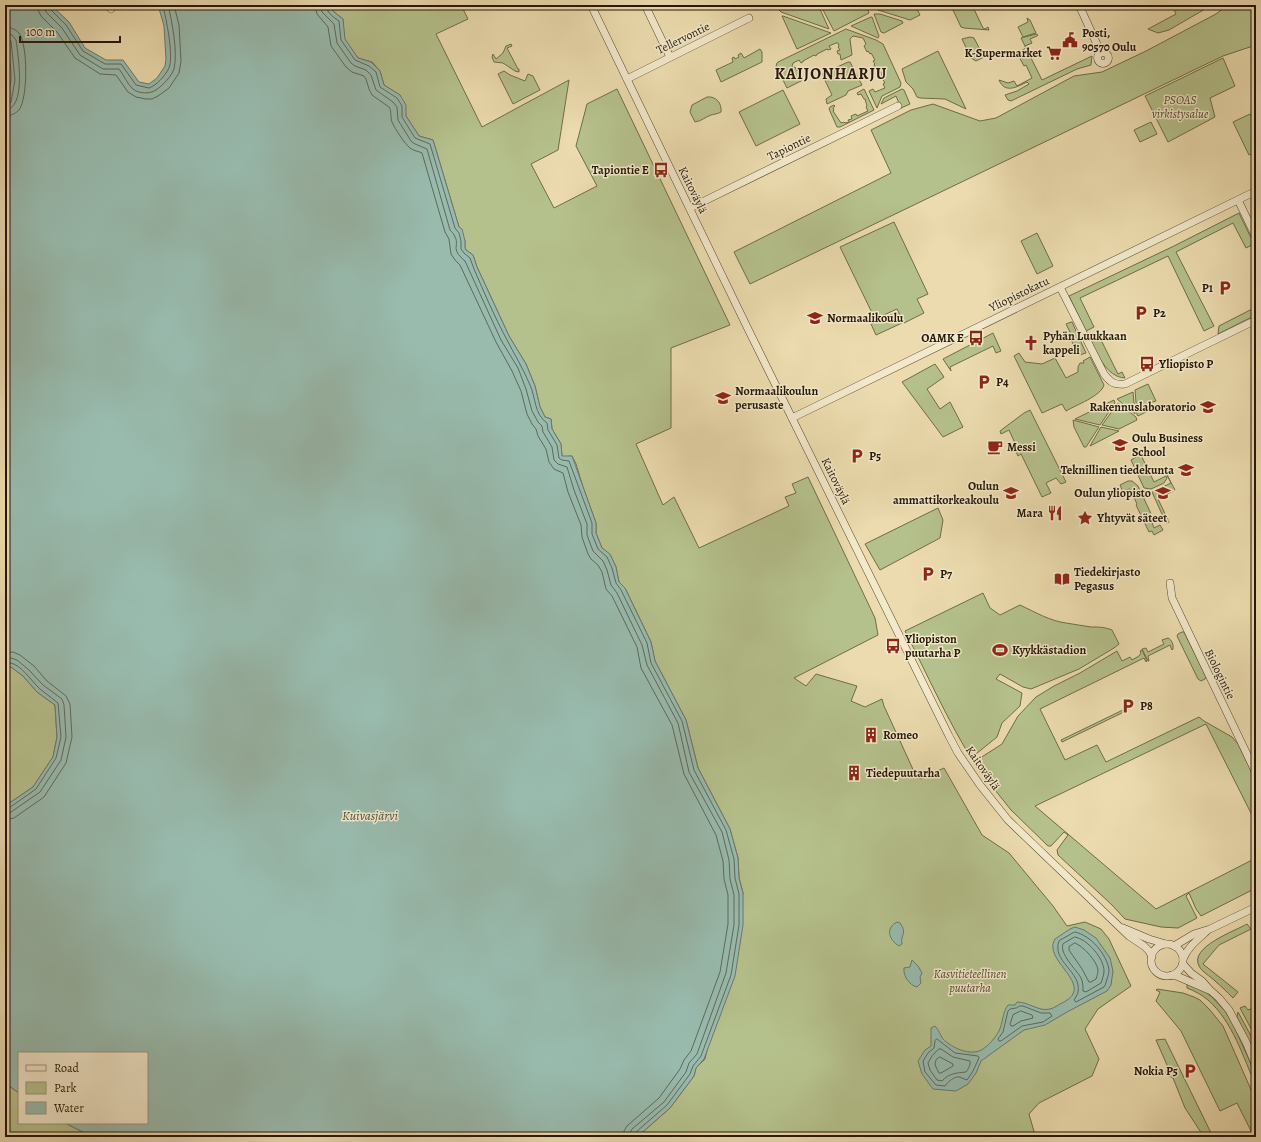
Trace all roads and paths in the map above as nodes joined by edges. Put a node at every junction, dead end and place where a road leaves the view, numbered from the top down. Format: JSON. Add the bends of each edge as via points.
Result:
{"nodes":[{"id":1,"x":592,"y":5,"type":"edge"},
{"id":2,"x":645,"y":5,"type":"edge"},
{"id":3,"x":1079,"y":5,"type":"edge"},
{"id":4,"x":749,"y":18,"type":"dead end"},
{"id":5,"x":1101,"y":53,"type":"dead end"},
{"id":6,"x":670,"y":57,"type":"junction"},
{"id":7,"x":627,"y":79,"type":"junction"},
{"id":8,"x":898,"y":106,"type":"dead end"},
{"id":9,"x":1256,"y":191,"type":"edge"},
{"id":10,"x":1238,"y":200,"type":"junction"},
{"id":11,"x":690,"y":208,"type":"junction"},
{"id":12,"x":1256,"y":237,"type":"edge"},
{"id":13,"x":1060,"y":286,"type":"junction"},
{"id":14,"x":1256,"y":320,"type":"edge"},
{"id":15,"x":792,"y":418,"type":"junction"},
{"id":16,"x":1170,"y":583,"type":"dead end"},
{"id":17,"x":1256,"y":773,"type":"edge"},
{"id":18,"x":1256,"y":907,"type":"edge"},
{"id":19,"x":1119,"y":926,"type":"junction"},
{"id":20,"x":1210,"y":929,"type":"junction"},
{"id":21,"x":1166,"y":945,"type":"junction"},
{"id":22,"x":1174,"y":946,"type":"junction"},
{"id":23,"x":1152,"y":957,"type":"junction"},
{"id":24,"x":1183,"y":962,"type":"junction"},
{"id":25,"x":1172,"y":975,"type":"junction"},
{"id":26,"x":1210,"y":990,"type":"junction"},
{"id":27,"x":1256,"y":1066,"type":"edge"}],
"edges":[{"from":1,"to":7,"type":"street","name":"Kaitoväylä"},
{"from":2,"to":6,"type":"street"},
{"from":3,"to":5,"type":"street"},
{"from":4,"to":6,"type":"street","name":"Tellervontie"},
{"from":6,"to":7,"type":"street","name":"Tellervontie"},
{"from":7,"to":11,"type":"street","name":"Kaitoväylä"},
{"from":8,"to":11,"type":"street","name":"Tapiontie"},
{"from":9,"to":10,"type":"street","name":"Yliopistokatu"},
{"from":10,"to":12,"type":"street"},
{"from":10,"to":13,"type":"street","name":"Yliopistokatu"},
{"from":11,"to":15,"type":"street","name":"Kaitoväylä"},
{"from":13,"to":14,"type":"street","via":[[1104,374],[1109,381],[1118,384],[1125,384]]},
{"from":13,"to":15,"type":"street","name":"Yliopistokatu"},
{"from":15,"to":19,"type":"street","name":"Kaitoväylä","via":[[958,753],[1008,820]]},
{"from":16,"to":17,"type":"street","name":"Biologintie","via":[[1172,598]]},
{"from":18,"to":20,"type":"street"},
{"from":19,"to":21,"type":"street","name":"Kaitoväylä"},
{"from":19,"to":23,"type":"street","name":"Kaitoväylä","via":[[1144,946]]},
{"from":20,"to":22,"type":"street","via":[[1194,934]]},
{"from":20,"to":24,"type":"street","via":[[1186,952]]},
{"from":21,"to":22,"type":"street"},
{"from":21,"to":23,"type":"street","via":[[1156,950]]},
{"from":22,"to":24,"type":"street","via":[[1180,952]]},
{"from":23,"to":25,"type":"street","via":[[1157,972]]},
{"from":24,"to":25,"type":"street","via":[[1179,971]]},
{"from":24,"to":26,"type":"street"},
{"from":25,"to":26,"type":"street"},
{"from":26,"to":27,"type":"street","via":[[1228,1010]]}]}
